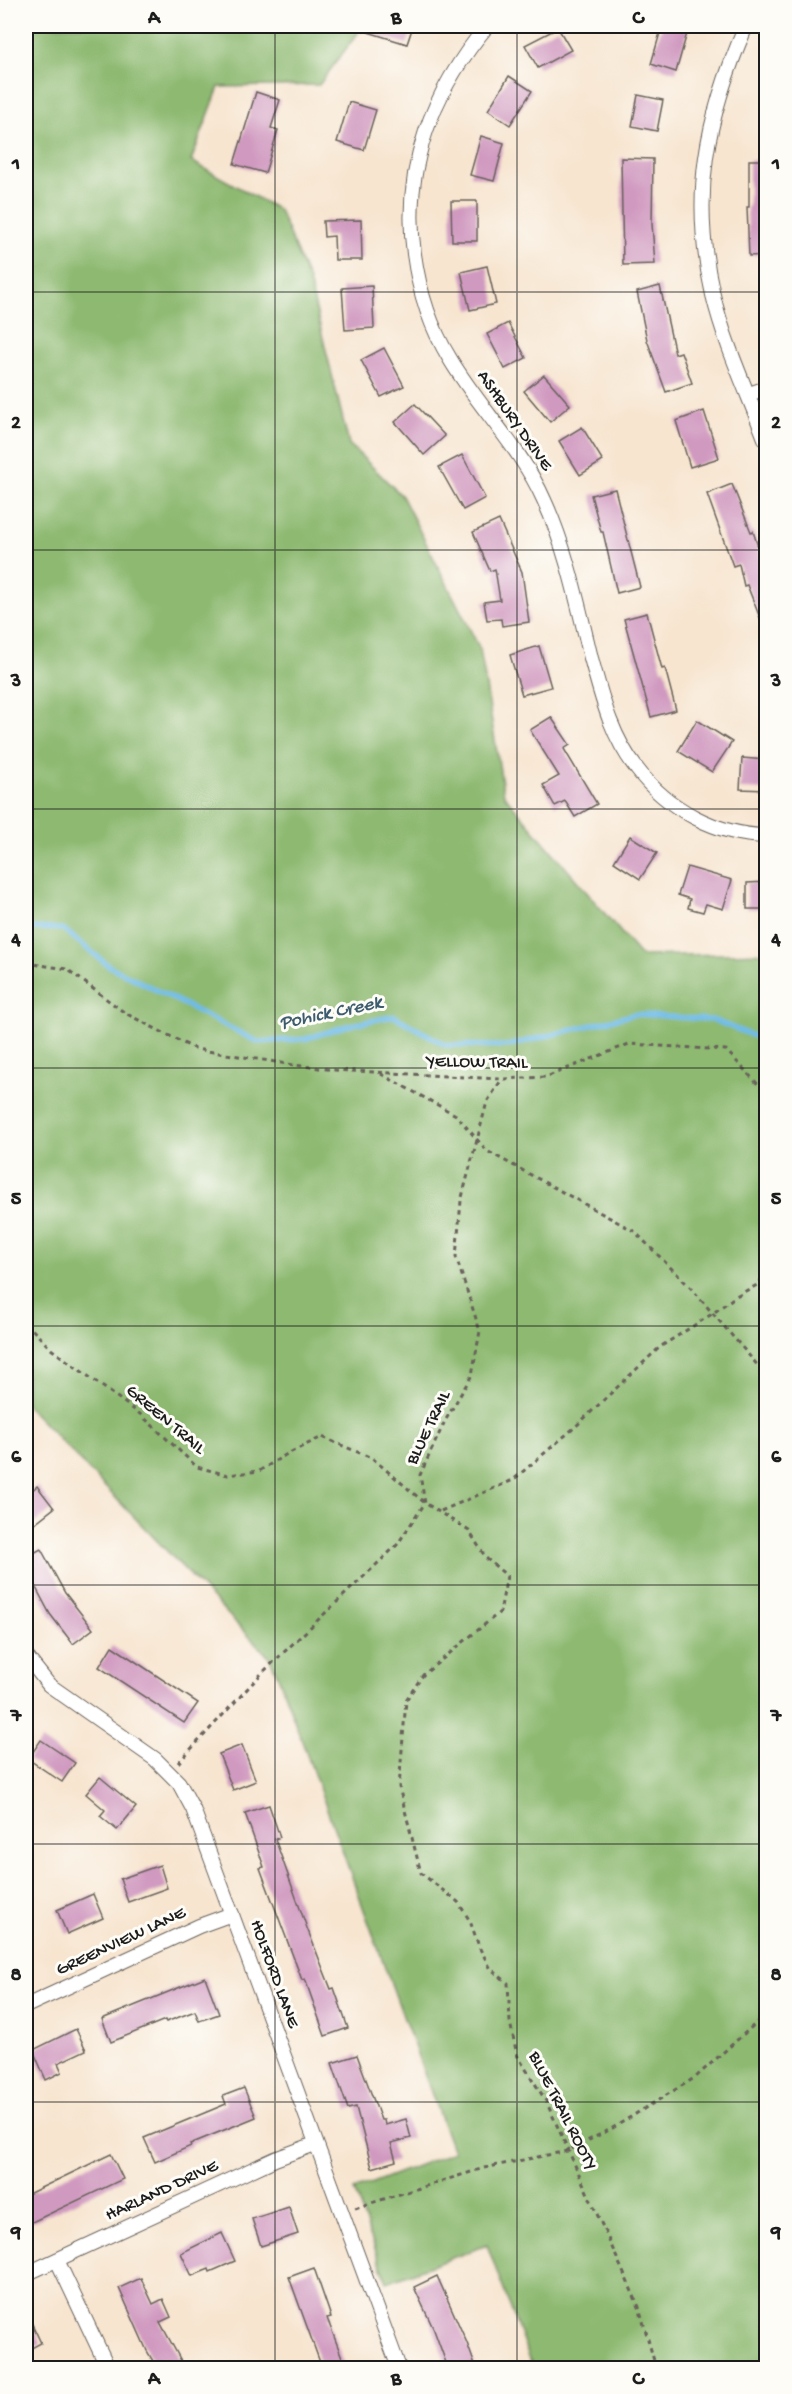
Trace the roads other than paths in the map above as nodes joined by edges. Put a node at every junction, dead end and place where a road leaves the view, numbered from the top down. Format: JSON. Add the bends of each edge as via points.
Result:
{"nodes":[{"id":1,"x":487,"y":26,"type":"edge"},
{"id":2,"x":746,"y":26,"type":"edge"},
{"id":3,"x":766,"y":388,"type":"edge"},
{"id":4,"x":749,"y":394,"type":"junction"},
{"id":5,"x":766,"y":441,"type":"edge"},
{"id":6,"x":766,"y":836,"type":"edge"},
{"id":7,"x":26,"y":1656,"type":"edge"},
{"id":8,"x":232,"y":1914,"type":"junction"},
{"id":9,"x":26,"y":2006,"type":"edge"},
{"id":10,"x":315,"y":2144,"type":"junction"},
{"id":11,"x":57,"y":2260,"type":"junction"},
{"id":12,"x":26,"y":2274,"type":"edge"},
{"id":13,"x":108,"y":2368,"type":"edge"},
{"id":14,"x":399,"y":2368,"type":"edge"}],
"edges":[{"from":1,"to":6,"type":"street","name":"ASHBURY DRIVE","via":[[465,51],[445,84],[429,119],[419,156],[412,234],[417,276],[427,310],[449,359],[517,451],[544,500],[564,553],[608,717],[626,754],[649,784],[687,813],[727,830]]},
{"from":2,"to":4,"type":"street","via":[[716,105],[705,152],[701,203],[713,297]]},
{"from":3,"to":4,"type":"street"},
{"from":4,"to":5,"type":"street"},
{"from":7,"to":8,"type":"street","name":"HOLFORD LANE","via":[[49,1685],[169,1771],[193,1809]]},
{"from":8,"to":9,"type":"street","name":"GREENVIEW LANE"},
{"from":8,"to":10,"type":"street","name":"HOLFORD LANE"},
{"from":10,"to":11,"type":"street","name":"HARLAND DRIVE"},
{"from":10,"to":14,"type":"street","name":"HOLFORD LANE"},
{"from":11,"to":12,"type":"street","name":"HARLAND DRIVE"},
{"from":11,"to":13,"type":"street"}]}
